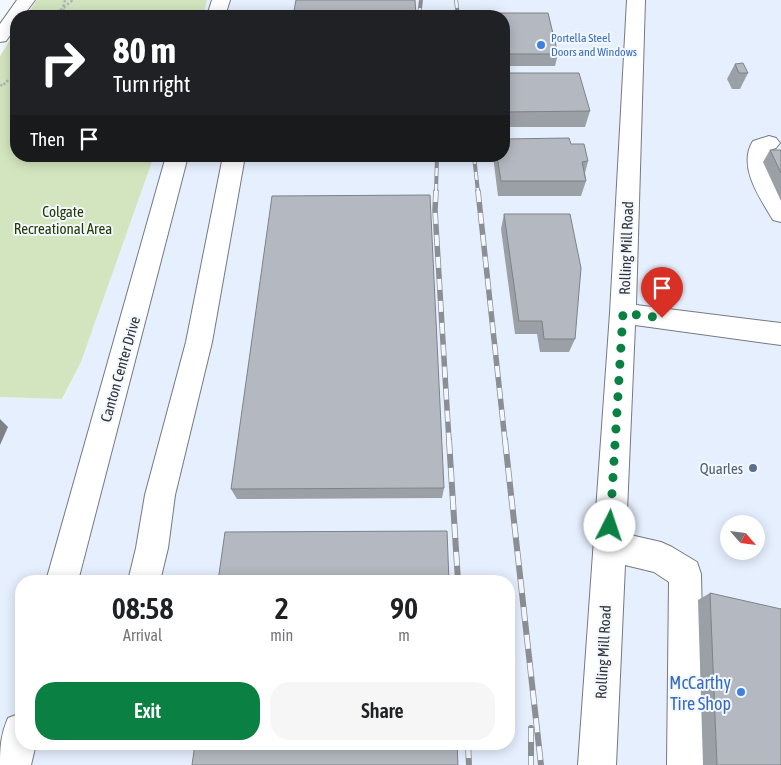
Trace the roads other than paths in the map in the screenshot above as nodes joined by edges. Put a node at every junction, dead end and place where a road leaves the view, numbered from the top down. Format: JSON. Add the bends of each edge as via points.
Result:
{"nodes":[{"id":1,"x":636,"y":0,"type":"edge"},
{"id":2,"x":10,"y":23,"type":"edge"},
{"id":3,"x":0,"y":37,"type":"edge"},
{"id":4,"x":768,"y":143,"type":"dead end"},
{"id":5,"x":175,"y":162,"type":"edge"},
{"id":6,"x":233,"y":162,"type":"edge"},
{"id":7,"x":781,"y":214,"type":"edge"},
{"id":8,"x":623,"y":313,"type":"junction"},
{"id":9,"x":781,"y":334,"type":"edge"},
{"id":10,"x":609,"y":546,"type":"junction"},
{"id":11,"x":64,"y":575,"type":"edge"},
{"id":12,"x":145,"y":575,"type":"edge"},
{"id":13,"x":16,"y":750,"type":"edge"},
{"id":14,"x":12,"y":765,"type":"edge"},
{"id":15,"x":597,"y":765,"type":"edge"},
{"id":16,"x":686,"y":765,"type":"edge"}],
"edges":[{"from":1,"to":8,"type":"street","name":"Rolling Mill Road"},
{"from":2,"to":3,"type":"street"},
{"from":4,"to":7,"type":"street","via":[[760,146],[758,167]]},
{"from":5,"to":11,"type":"street","name":"Canton Center Drive"},
{"from":6,"to":12,"type":"street","via":[[199,342],[160,495]]},
{"from":8,"to":9,"type":"street"},
{"from":8,"to":10,"type":"street","name":"Rolling Mill Road"},
{"from":10,"to":15,"type":"street","name":"Rolling Mill Road"},
{"from":10,"to":16,"type":"street","via":[[661,558],[685,574]]},
{"from":13,"to":14,"type":"street"}]}
